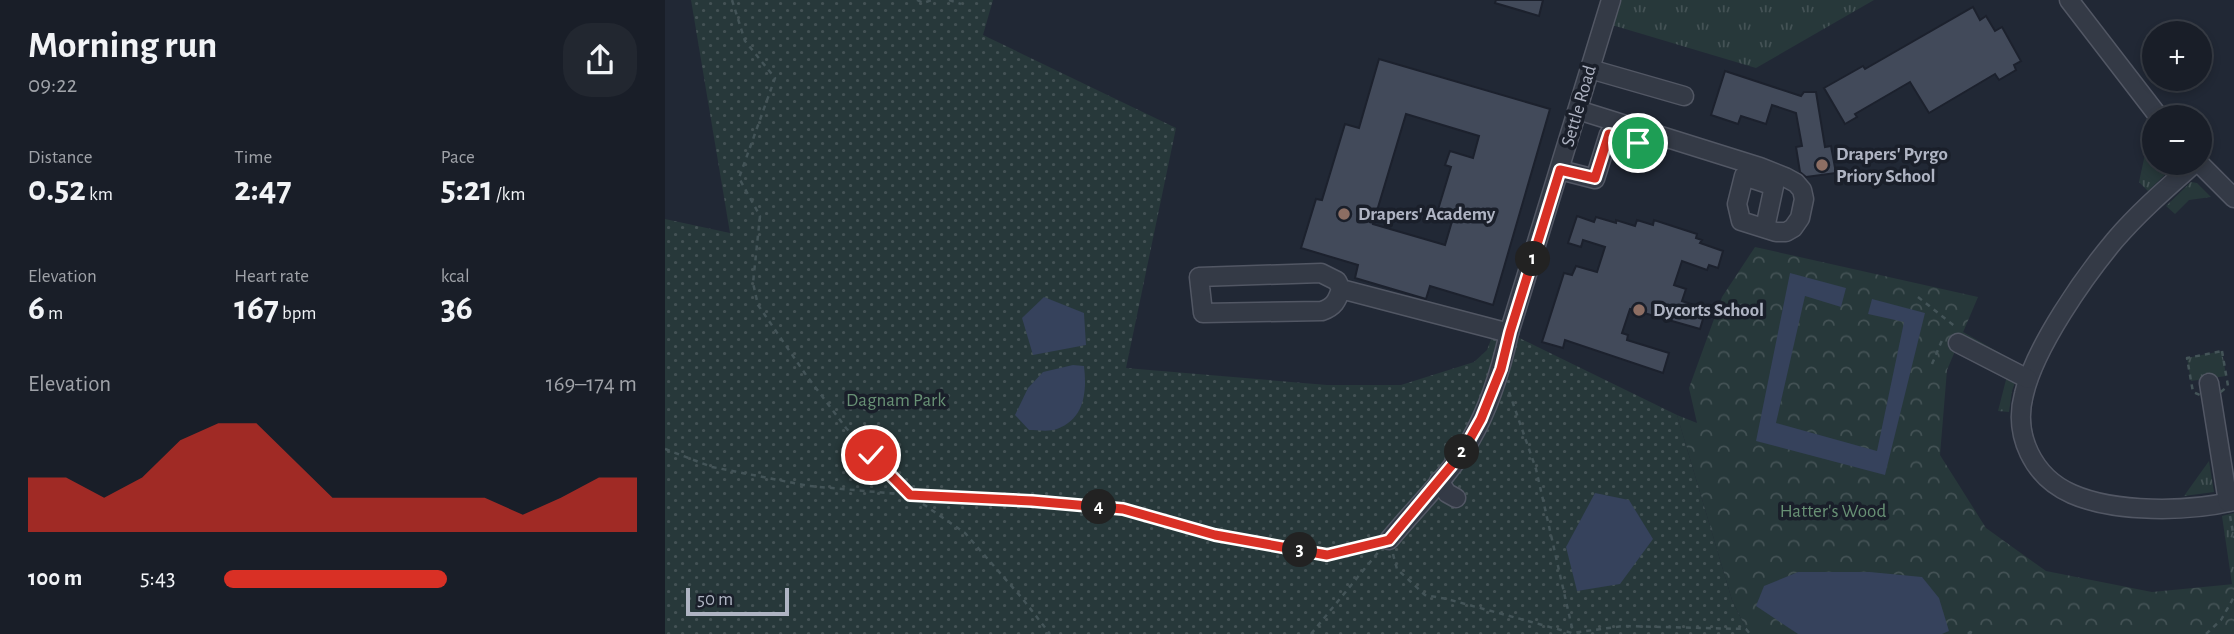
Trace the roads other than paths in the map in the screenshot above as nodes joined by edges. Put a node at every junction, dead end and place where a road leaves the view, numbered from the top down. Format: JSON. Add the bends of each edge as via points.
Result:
{"nodes":[{"id":1,"x":1611,"y":0,"type":"edge"},
{"id":2,"x":2069,"y":0,"type":"edge"},
{"id":3,"x":1590,"y":69,"type":"junction"},
{"id":4,"x":1684,"y":96,"type":"dead end"},
{"id":5,"x":2150,"y":105,"type":"edge"},
{"id":6,"x":1578,"y":110,"type":"junction"},
{"id":7,"x":1638,"y":143,"type":"dead end"},
{"id":8,"x":1560,"y":170,"type":"junction"},
{"id":9,"x":2184,"y":175,"type":"edge"},
{"id":10,"x":2210,"y":175,"type":"edge"},
{"id":11,"x":2234,"y":198,"type":"edge"},
{"id":12,"x":1765,"y":228,"type":"junction"},
{"id":13,"x":1341,"y":289,"type":"junction"},
{"id":14,"x":1510,"y":332,"type":"junction"},
{"id":15,"x":1961,"y":338,"type":"road end"},
{"id":16,"x":2028,"y":379,"type":"junction"},
{"id":17,"x":2209,"y":383,"type":"dead end"},
{"id":18,"x":1439,"y":481,"type":"junction"},
{"id":19,"x":1456,"y":498,"type":"dead end"},
{"id":20,"x":2231,"y":502,"type":"edge"},
{"id":21,"x":1389,"y":540,"type":"road end"}],
"edges":[{"from":1,"to":3,"type":"street","name":"Settle Road"},
{"from":2,"to":5,"type":"street"},
{"from":3,"to":4,"type":"street"},
{"from":3,"to":6,"type":"street","name":"Settle Road"},
{"from":6,"to":8,"type":"street","name":"Settle Road"},
{"from":6,"to":12,"type":"street","via":[[1760,167],[1796,183],[1803,190],[1800,218],[1786,232]]},
{"from":7,"to":8,"type":"street","via":[[1609,134],[1595,178]]},
{"from":8,"to":14,"type":"street","name":"Settle Road"},
{"from":9,"to":16,"type":"street","via":[[2140,214],[2099,261],[2047,340]]},
{"from":10,"to":11,"type":"street"},
{"from":12,"to":12,"type":"street","via":[[1774,186],[1745,176],[1737,204],[1741,221]]},
{"from":13,"to":13,"type":"street","via":[[1331,308],[1322,311],[1203,313],[1199,277],[1321,273],[1337,281]]},
{"from":13,"to":14,"type":"street"},
{"from":14,"to":18,"type":"street","name":"Settle Road","via":[[1501,369],[1471,438]]},
{"from":15,"to":16,"type":"street"},
{"from":16,"to":20,"type":"street","via":[[2020,425],[2025,443],[2033,463],[2063,490],[2086,500],[2147,508]]},
{"from":17,"to":20,"type":"street"},
{"from":18,"to":19,"type":"street"},
{"from":18,"to":21,"type":"street","name":"Settle Road"}]}
